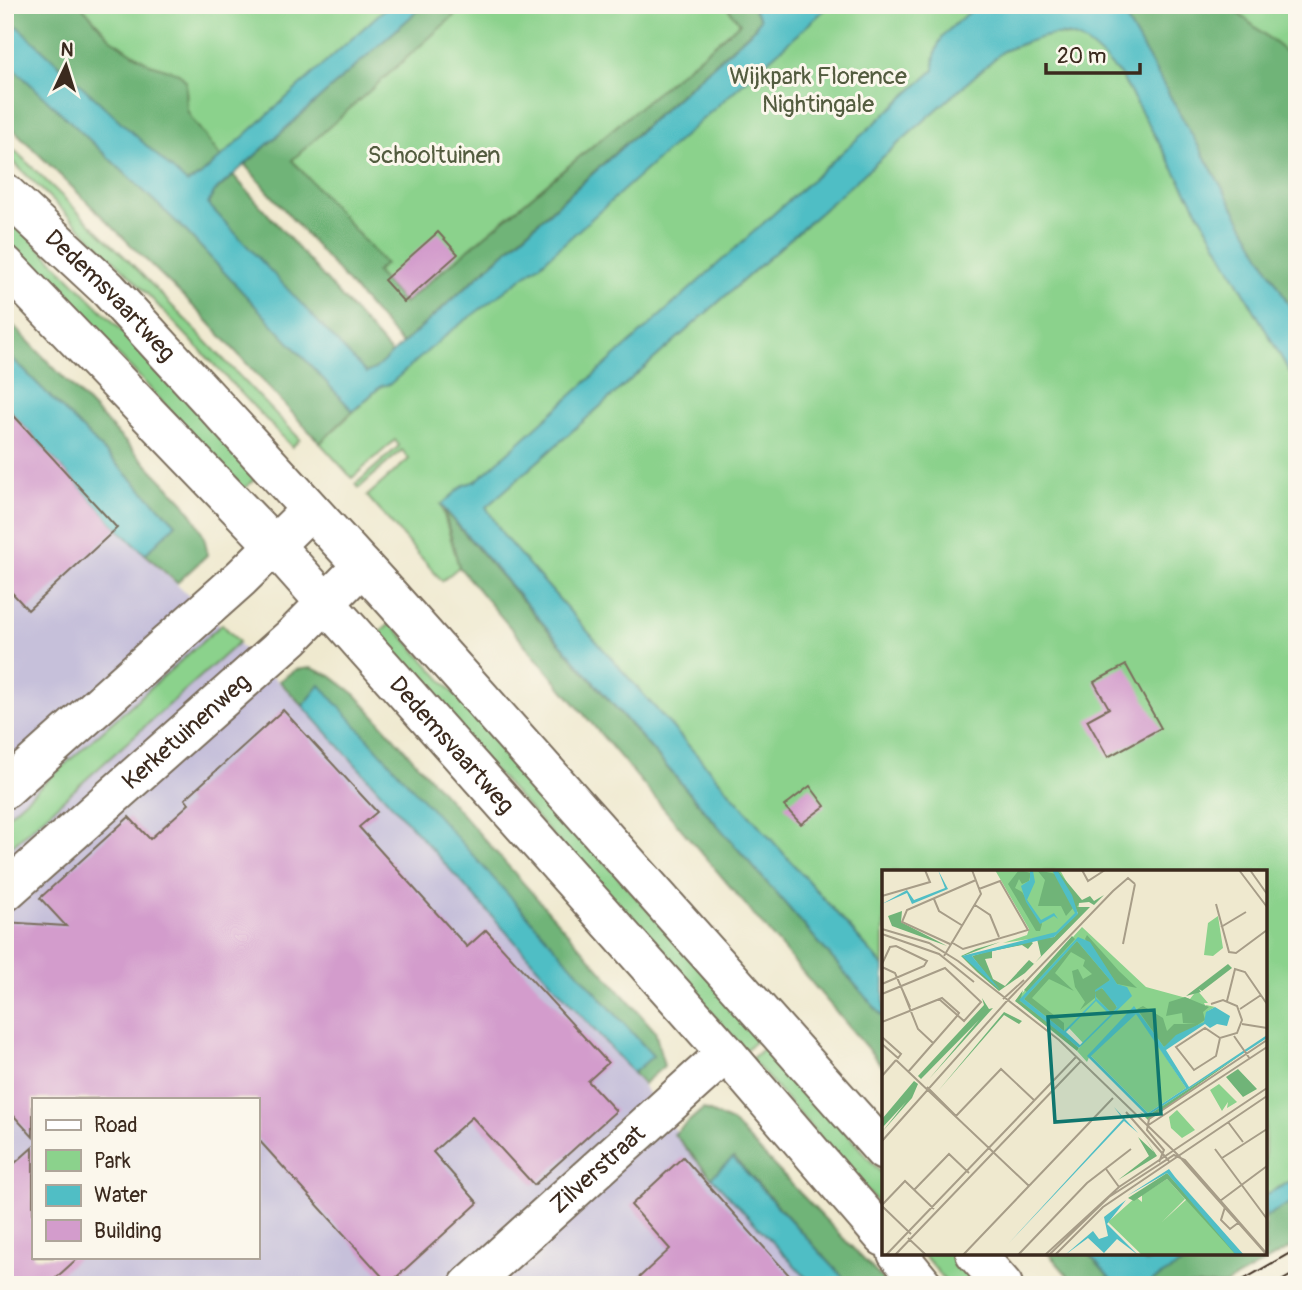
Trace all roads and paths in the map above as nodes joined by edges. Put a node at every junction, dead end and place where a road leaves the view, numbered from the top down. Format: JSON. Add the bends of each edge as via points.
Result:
{"nodes":[{"id":1,"x":5,"y":193,"type":"edge"},
{"id":2,"x":5,"y":265,"type":"edge"},
{"id":3,"x":310,"y":510,"type":"junction"},
{"id":4,"x":275,"y":546,"type":"junction"},
{"id":5,"x":362,"y":566,"type":"junction"},
{"id":6,"x":324,"y":603,"type":"junction"},
{"id":7,"x":5,"y":789,"type":"edge"},
{"id":8,"x":5,"y":892,"type":"edge"},
{"id":9,"x":726,"y":1053,"type":"junction"},
{"id":10,"x":882,"y":1149,"type":"edge"},
{"id":11,"x":882,"y":1235,"type":"edge"},
{"id":12,"x":899,"y":1255,"type":"edge"},
{"id":13,"x":977,"y":1255,"type":"edge"},
{"id":14,"x":469,"y":1285,"type":"edge"},
{"id":15,"x":923,"y":1285,"type":"edge"},
{"id":16,"x":1003,"y":1285,"type":"edge"}],
"edges":[{"from":1,"to":3,"type":"main road","name":"Dedemsvaartweg","via":[[108,289]]},
{"from":2,"to":4,"type":"main road","name":"Dedemsvaartweg"},
{"from":3,"to":4,"type":"main road"},
{"from":3,"to":5,"type":"main road","name":"Dedemsvaartweg"},
{"from":4,"to":6,"type":"main road","name":"Dedemsvaartweg"},
{"from":4,"to":7,"type":"main road"},
{"from":5,"to":6,"type":"main road","name":"Kerketuinenweg"},
{"from":5,"to":10,"type":"main road","name":"Dedemsvaartweg"},
{"from":6,"to":8,"type":"main road","name":"Kerketuinenweg","via":[[292,637]]},
{"from":6,"to":9,"type":"main road","name":"Dedemsvaartweg"},
{"from":9,"to":11,"type":"main road","name":"Dedemsvaartweg"},
{"from":9,"to":14,"type":"main road","name":"Zilverstraat"},
{"from":12,"to":15,"type":"main road"},
{"from":13,"to":16,"type":"main road"}]}
